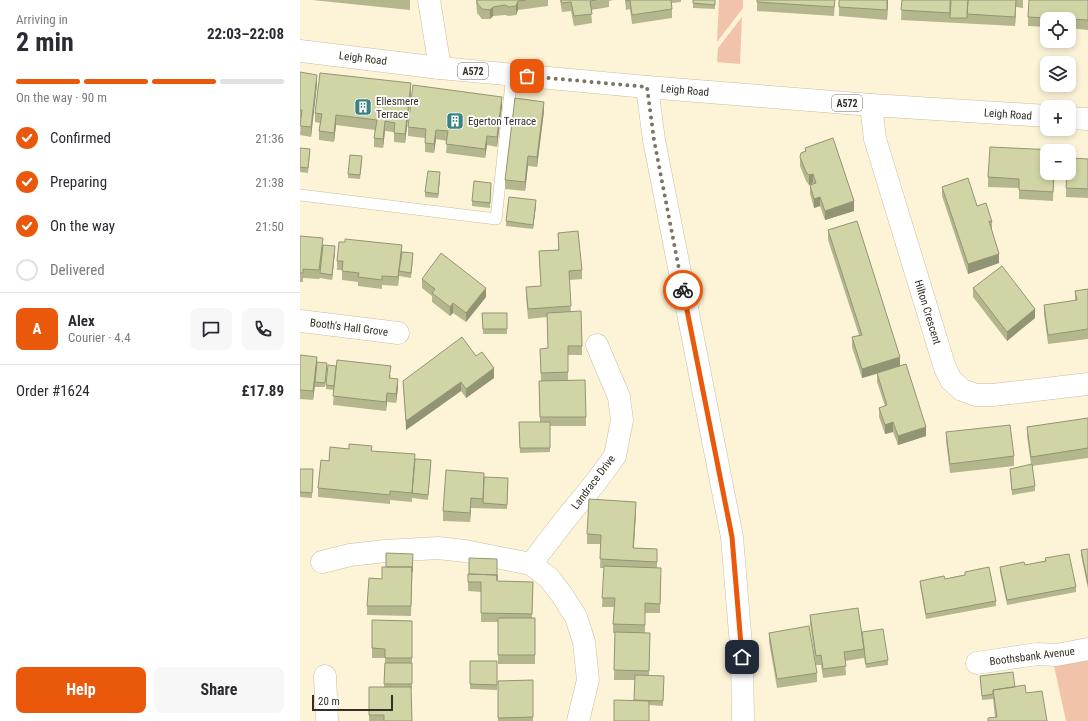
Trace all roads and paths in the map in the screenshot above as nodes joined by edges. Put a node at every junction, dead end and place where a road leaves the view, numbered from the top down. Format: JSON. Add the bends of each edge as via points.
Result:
{"nodes":[{"id":1,"x":429,"y":0,"type":"edge"},
{"id":2,"x":300,"y":50,"type":"edge"},
{"id":3,"x":440,"y":68,"type":"junction"},
{"id":4,"x":512,"y":74,"type":"junction"},
{"id":5,"x":647,"y":87,"type":"junction"},
{"id":6,"x":871,"y":105,"type":"junction"},
{"id":7,"x":1040,"y":116,"type":"edge"},
{"id":8,"x":1076,"y":118,"type":"edge"},
{"id":9,"x":1088,"y":119,"type":"edge"},
{"id":10,"x":300,"y":194,"type":"edge"},
{"id":11,"x":300,"y":321,"type":"edge"},
{"id":12,"x":398,"y":333,"type":"dead end"},
{"id":13,"x":597,"y":345,"type":"dead end"},
{"id":14,"x":1088,"y":384,"type":"edge"},
{"id":15,"x":322,"y":562,"type":"dead end"},
{"id":16,"x":531,"y":564,"type":"junction"},
{"id":17,"x":1088,"y":649,"type":"edge"},
{"id":18,"x":977,"y":663,"type":"dead end"},
{"id":19,"x":326,"y":676,"type":"dead end"},
{"id":20,"x":326,"y":721,"type":"edge"},
{"id":21,"x":578,"y":721,"type":"edge"},
{"id":22,"x":743,"y":721,"type":"edge"}],
"edges":[{"from":1,"to":3,"type":"street"},
{"from":2,"to":3,"type":"street","name":"Leigh Road","number":"A572"},
{"from":3,"to":4,"type":"street","name":"Leigh Road","number":"A572"},
{"from":4,"to":5,"type":"street","name":"Leigh Road","number":"A572"},
{"from":4,"to":10,"type":"lane","via":[[496,219]]},
{"from":5,"to":6,"type":"street","name":"Leigh Road","number":"A572"},
{"from":5,"to":22,"type":"street","via":[[654,140],[732,537],[742,657]]},
{"from":6,"to":7,"type":"street","name":"Leigh Road","number":"A572"},
{"from":6,"to":14,"type":"street","name":"Hilton Crescent","via":[[875,139],[945,368],[951,380],[962,390],[976,395]]},
{"from":8,"to":9,"type":"street"},
{"from":11,"to":12,"type":"street","name":"Booth's Hall Grove"},
{"from":13,"to":16,"type":"street","name":"Landrace Drive","via":[[619,397],[622,420],[615,456]]},
{"from":15,"to":16,"type":"street","via":[[350,555],[438,548]]},
{"from":16,"to":21,"type":"street","via":[[549,578],[566,600],[576,617],[584,642],[588,680]]},
{"from":17,"to":18,"type":"street","name":"Boothsbank Avenue"},
{"from":19,"to":20,"type":"street"}]}
